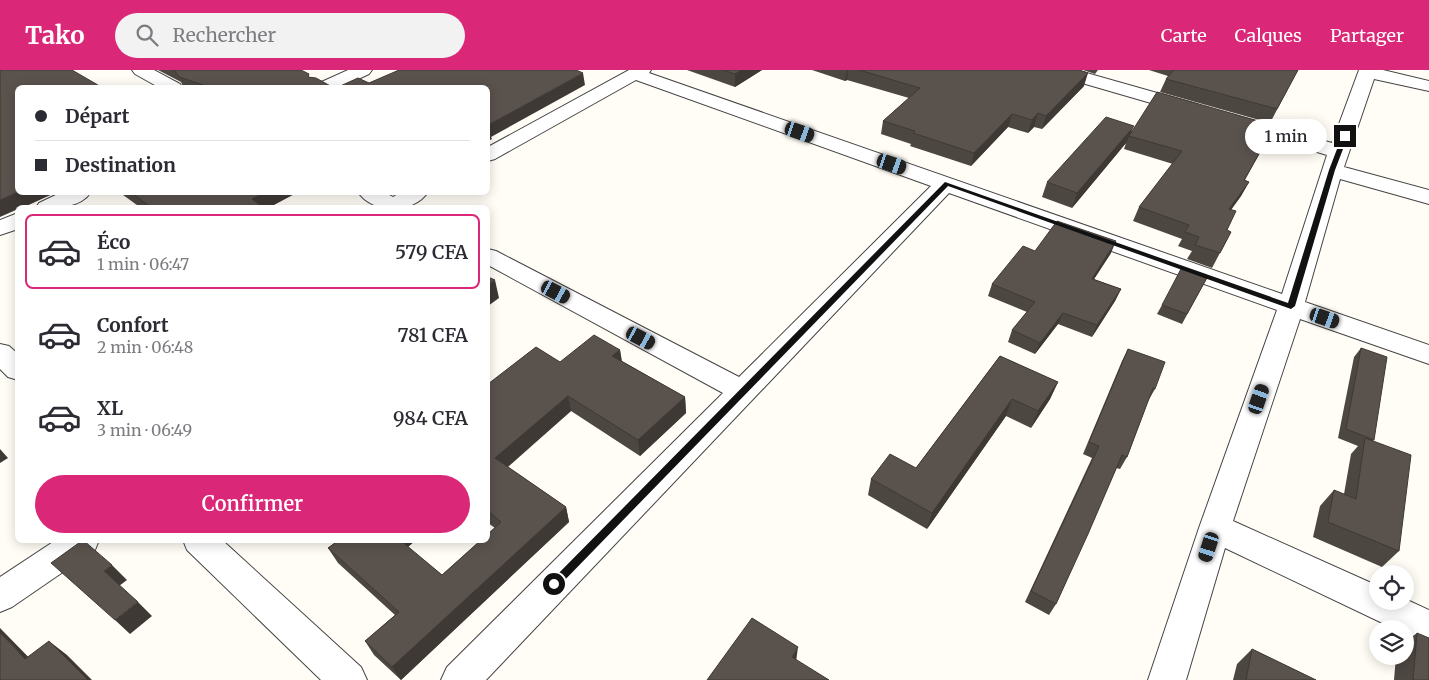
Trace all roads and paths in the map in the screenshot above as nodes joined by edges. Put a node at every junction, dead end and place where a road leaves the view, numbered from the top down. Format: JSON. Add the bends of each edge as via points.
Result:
{"nodes":[{"id":1,"x":141,"y":70,"type":"edge"},
{"id":2,"x":363,"y":70,"type":"edge"},
{"id":3,"x":1057,"y":70,"type":"edge"},
{"id":4,"x":1368,"y":71,"type":"edge"},
{"id":5,"x":638,"y":72,"type":"edge"},
{"id":6,"x":168,"y":85,"type":"edge"},
{"id":7,"x":330,"y":85,"type":"edge"},
{"id":8,"x":1429,"y":86,"type":"edge"},
{"id":9,"x":490,"y":154,"type":"edge"},
{"id":10,"x":1335,"y":161,"type":"junction"},
{"id":11,"x":947,"y":183,"type":"junction"},
{"id":12,"x":75,"y":195,"type":"edge"},
{"id":13,"x":373,"y":195,"type":"edge"},
{"id":14,"x":413,"y":195,"type":"edge"},
{"id":15,"x":1429,"y":197,"type":"edge"},
{"id":16,"x":54,"y":205,"type":"edge"},
{"id":17,"x":391,"y":205,"type":"edge"},
{"id":18,"x":397,"y":205,"type":"edge"},
{"id":19,"x":15,"y":221,"type":"edge"},
{"id":20,"x":0,"y":228,"type":"edge"},
{"id":21,"x":490,"y":257,"type":"edge"},
{"id":22,"x":1291,"y":306,"type":"junction"},
{"id":23,"x":0,"y":353,"type":"edge"},
{"id":24,"x":1429,"y":355,"type":"edge"},
{"id":25,"x":15,"y":367,"type":"edge"},
{"id":26,"x":744,"y":392,"type":"junction"},
{"id":27,"x":1215,"y":528,"type":"junction"},
{"id":28,"x":79,"y":543,"type":"edge"},
{"id":29,"x":202,"y":543,"type":"edge"},
{"id":30,"x":0,"y":596,"type":"edge"},
{"id":31,"x":1429,"y":627,"type":"edge"},
{"id":32,"x":348,"y":680,"type":"edge"},
{"id":33,"x":460,"y":680,"type":"edge"},
{"id":34,"x":1167,"y":680,"type":"edge"}],
"edges":[{"from":1,"to":6,"type":"street"},
{"from":2,"to":7,"type":"street"},
{"from":3,"to":10,"type":"street","via":[[1212,115]]},
{"from":4,"to":8,"type":"street"},
{"from":4,"to":10,"type":"street"},
{"from":5,"to":9,"type":"street"},
{"from":5,"to":11,"type":"street"},
{"from":10,"to":15,"type":"street"},
{"from":10,"to":22,"type":"street"},
{"from":11,"to":22,"type":"street"},
{"from":11,"to":26,"type":"street"},
{"from":12,"to":16,"type":"street"},
{"from":13,"to":17,"type":"street"},
{"from":14,"to":18,"type":"street"},
{"from":19,"to":20,"type":"street"},
{"from":21,"to":26,"type":"street"},
{"from":22,"to":24,"type":"street"},
{"from":22,"to":27,"type":"street"},
{"from":23,"to":25,"type":"street"},
{"from":26,"to":33,"type":"street"},
{"from":27,"to":31,"type":"street"},
{"from":27,"to":34,"type":"street"},
{"from":28,"to":30,"type":"street"},
{"from":29,"to":32,"type":"street"}]}
